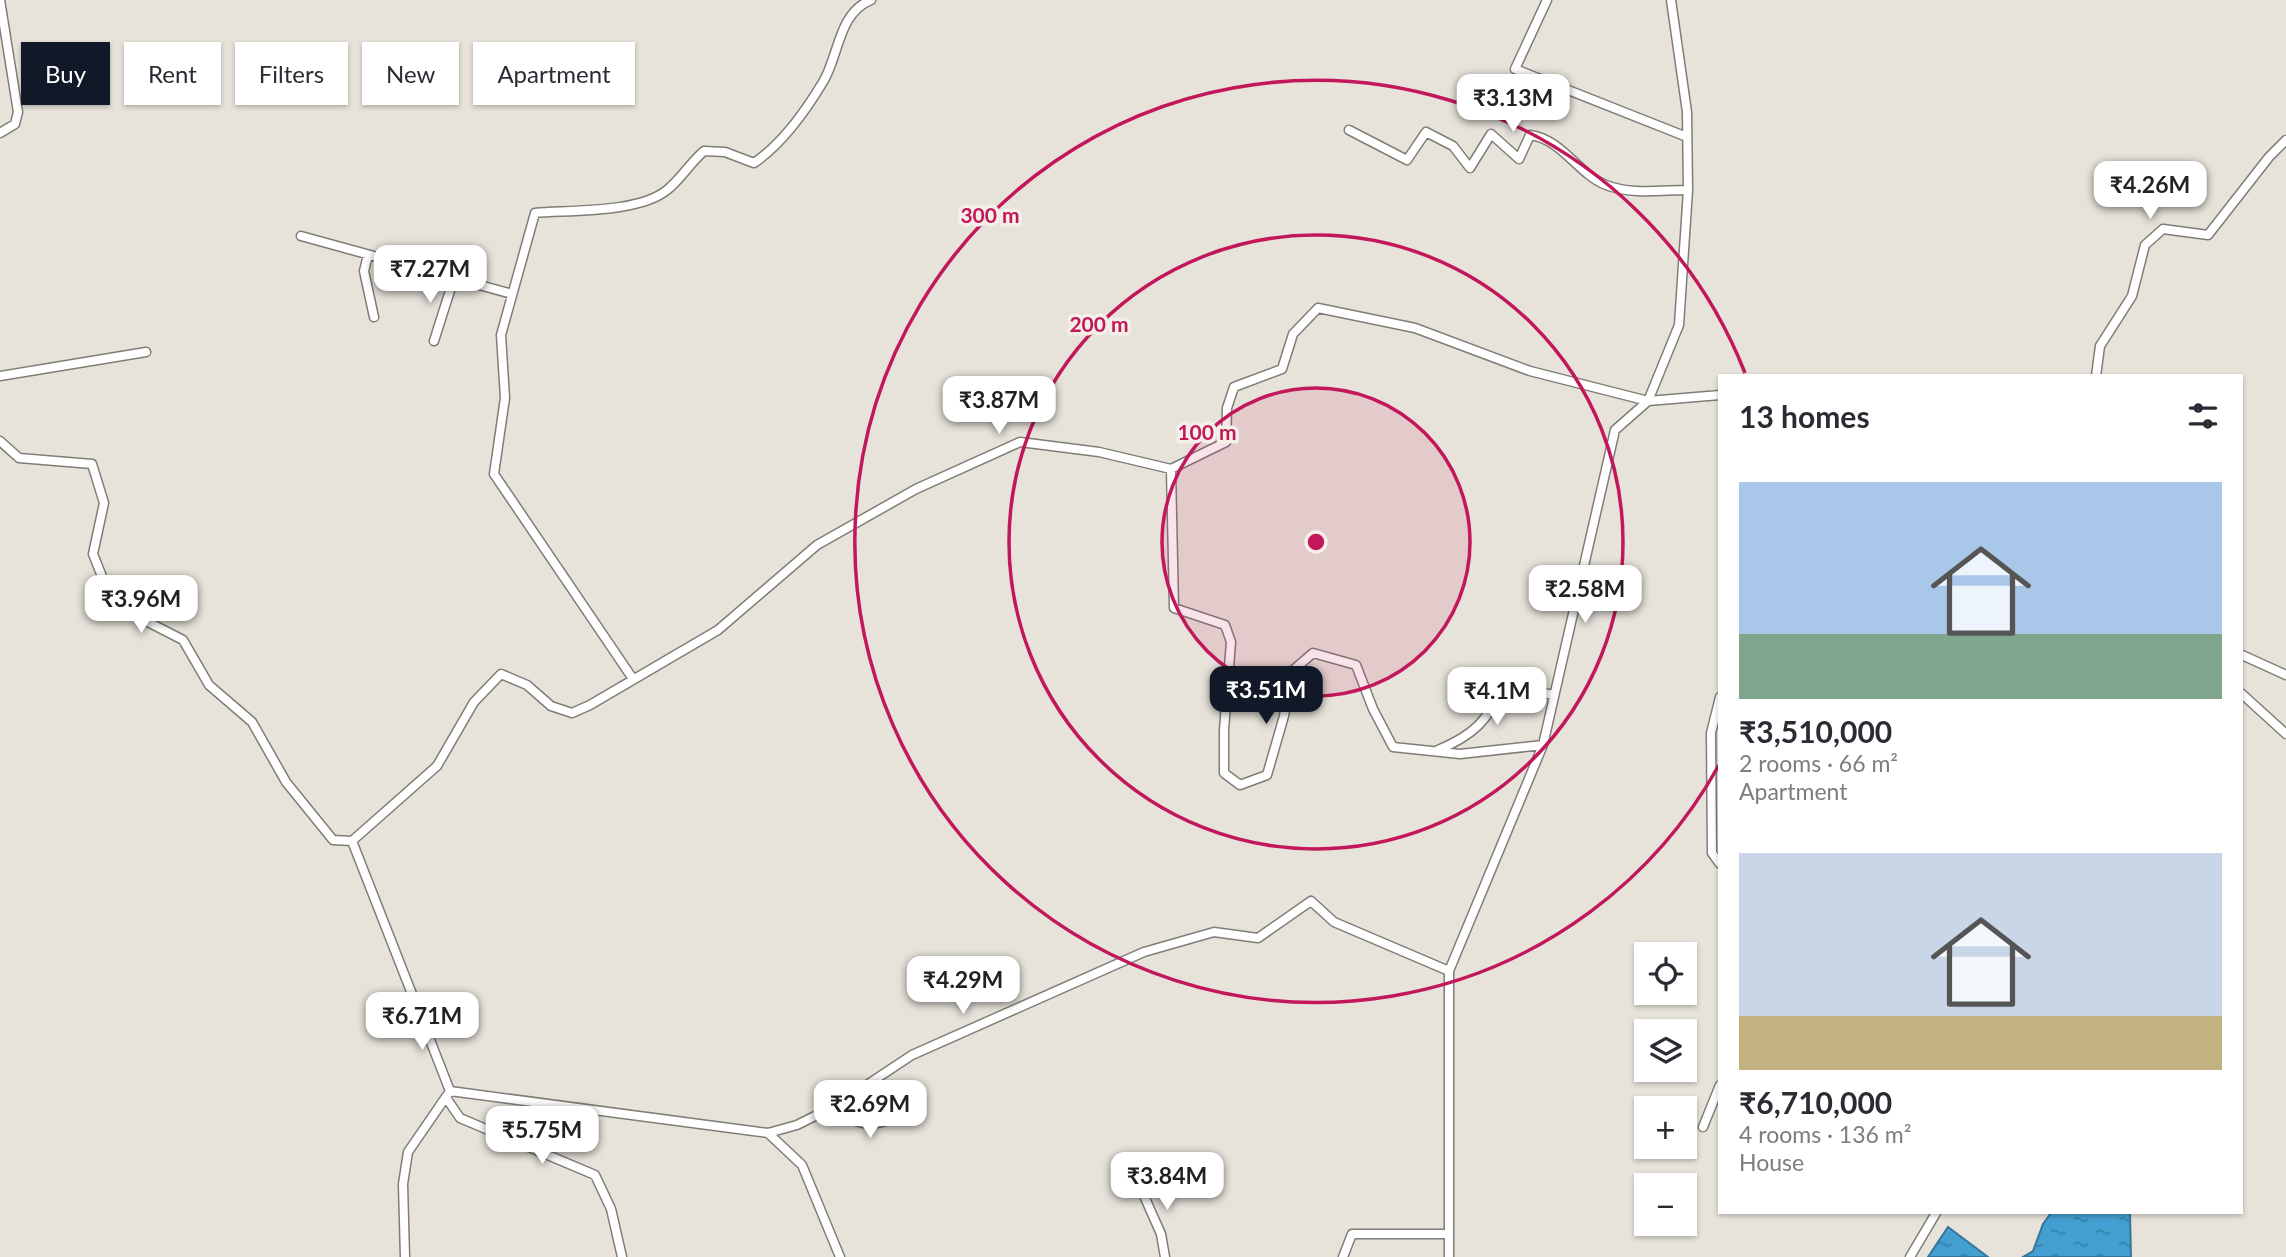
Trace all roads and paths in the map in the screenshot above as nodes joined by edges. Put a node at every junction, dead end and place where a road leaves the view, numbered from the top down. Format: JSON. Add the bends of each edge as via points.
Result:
{"nodes":[{"id":1,"x":0,"y":0,"type":"edge"},
{"id":2,"x":871,"y":0,"type":"edge"},
{"id":3,"x":1547,"y":0,"type":"edge"},
{"id":4,"x":1671,"y":0,"type":"edge"},
{"id":5,"x":1349,"y":130,"type":"dead end"},
{"id":6,"x":0,"y":133,"type":"edge"},
{"id":7,"x":1687,"y":137,"type":"junction"},
{"id":8,"x":2286,"y":140,"type":"edge"},
{"id":9,"x":1688,"y":190,"type":"junction"},
{"id":10,"x":301,"y":236,"type":"dead end"},
{"id":11,"x":368,"y":255,"type":"junction"},
{"id":12,"x":454,"y":278,"type":"junction"},
{"id":13,"x":512,"y":294,"type":"junction"},
{"id":14,"x":374,"y":317,"type":"dead end"},
{"id":15,"x":434,"y":341,"type":"dead end"},
{"id":16,"x":146,"y":352,"type":"dead end"},
{"id":17,"x":2096,"y":374,"type":"edge"},
{"id":18,"x":0,"y":376,"type":"edge"},
{"id":19,"x":1718,"y":396,"type":"edge"},
{"id":20,"x":1648,"y":401,"type":"junction"},
{"id":21,"x":0,"y":440,"type":"edge"},
{"id":22,"x":1171,"y":469,"type":"junction"},
{"id":23,"x":2243,"y":655,"type":"edge"},
{"id":24,"x":2286,"y":675,"type":"edge"},
{"id":25,"x":633,"y":679,"type":"junction"},
{"id":26,"x":1554,"y":695,"type":"junction"},
{"id":27,"x":2243,"y":695,"type":"edge"},
{"id":28,"x":1718,"y":705,"type":"edge"},
{"id":29,"x":2286,"y":734,"type":"edge"},
{"id":30,"x":1543,"y":745,"type":"junction"},
{"id":31,"x":1436,"y":752,"type":"junction"},
{"id":32,"x":352,"y":841,"type":"junction"},
{"id":33,"x":1718,"y":861,"type":"edge"},
{"id":34,"x":1449,"y":971,"type":"junction"},
{"id":35,"x":1718,"y":1090,"type":"edge"},
{"id":36,"x":448,"y":1095,"type":"junction"},
{"id":37,"x":835,"y":1106,"type":"junction"},
{"id":38,"x":915,"y":1110,"type":"dead end"},
{"id":39,"x":1703,"y":1127,"type":"dead end"},
{"id":40,"x":768,"y":1133,"type":"junction"},
{"id":41,"x":1166,"y":1166,"type":"dead end"},
{"id":42,"x":1935,"y":1214,"type":"edge"},
{"id":43,"x":1449,"y":1234,"type":"junction"},
{"id":44,"x":405,"y":1257,"type":"edge"},
{"id":45,"x":622,"y":1257,"type":"edge"},
{"id":46,"x":840,"y":1257,"type":"edge"},
{"id":47,"x":1165,"y":1257,"type":"edge"},
{"id":48,"x":1343,"y":1257,"type":"edge"},
{"id":49,"x":1449,"y":1257,"type":"edge"},
{"id":50,"x":1910,"y":1257,"type":"edge"}],
"edges":[{"from":1,"to":6,"type":"street","via":[[18,112],[15,124]]},
{"from":2,"to":13,"type":"street","via":[[844,27],[824,80],[775,148],[754,163],[725,152],[704,151],[667,190],[641,204],[535,213]]},
{"from":3,"to":7,"type":"street","via":[[1515,69]]},
{"from":4,"to":7,"type":"street"},
{"from":5,"to":9,"type":"street","via":[[1407,160],[1426,132],[1453,146],[1470,168],[1491,134],[1519,159],[1531,135],[1543,136],[1604,184],[1621,190]]},
{"from":7,"to":9,"type":"street"},
{"from":8,"to":17,"type":"street","via":[[2208,235],[2163,229],[2145,245],[2132,296],[2100,346]]},
{"from":9,"to":20,"type":"street","via":[[1679,326]]},
{"from":10,"to":11,"type":"street"},
{"from":11,"to":12,"type":"street"},
{"from":11,"to":14,"type":"street","via":[[364,271]]},
{"from":12,"to":13,"type":"street"},
{"from":12,"to":15,"type":"street"},
{"from":13,"to":25,"type":"street","via":[[501,335],[505,398],[494,474]]},
{"from":16,"to":18,"type":"street"},
{"from":19,"to":20,"type":"street"},
{"from":20,"to":22,"type":"street","via":[[1530,371],[1415,328],[1318,308],[1293,334],[1282,369],[1234,387],[1227,408],[1226,442]]},
{"from":20,"to":26,"type":"street","via":[[1615,430]]},
{"from":21,"to":32,"type":"street","via":[[19,458],[92,464],[104,503],[93,554],[113,604],[183,640],[209,685],[251,722],[286,782],[334,840]]},
{"from":22,"to":25,"type":"street","via":[[1099,452],[1020,442],[916,489],[817,545],[718,630]]},
{"from":22,"to":31,"type":"street","via":[[1174,608],[1225,625],[1231,642],[1224,773],[1241,785],[1267,775],[1291,672],[1313,653],[1356,665],[1393,747]]},
{"from":23,"to":24,"type":"street"},
{"from":25,"to":32,"type":"street","via":[[572,713],[551,706],[527,685],[501,674],[474,702],[437,766]]},
{"from":26,"to":30,"type":"street"},
{"from":26,"to":31,"type":"street","via":[[1504,686],[1492,710],[1468,738]]},
{"from":27,"to":29,"type":"street"},
{"from":28,"to":33,"type":"street","via":[[1711,733],[1712,853]]},
{"from":30,"to":31,"type":"street","via":[[1460,754]]},
{"from":30,"to":34,"type":"street"},
{"from":32,"to":36,"type":"street","via":[[445,1072]]},
{"from":34,"to":37,"type":"street","via":[[1334,922],[1311,901],[1258,938],[1214,932],[1144,952],[912,1055]]},
{"from":34,"to":43,"type":"street"},
{"from":35,"to":39,"type":"street"},
{"from":36,"to":40,"type":"street"},
{"from":36,"to":44,"type":"street","via":[[408,1152],[403,1184]]},
{"from":36,"to":45,"type":"street","via":[[460,1118],[595,1175],[611,1209]]},
{"from":37,"to":38,"type":"street","via":[[846,1118],[874,1126]]},
{"from":37,"to":40,"type":"street"},
{"from":40,"to":46,"type":"street","via":[[802,1165]]},
{"from":41,"to":47,"type":"street","via":[[1145,1198],[1161,1234]]},
{"from":42,"to":50,"type":"street"},
{"from":43,"to":48,"type":"street","via":[[1352,1234]]},
{"from":43,"to":49,"type":"street"}]}
